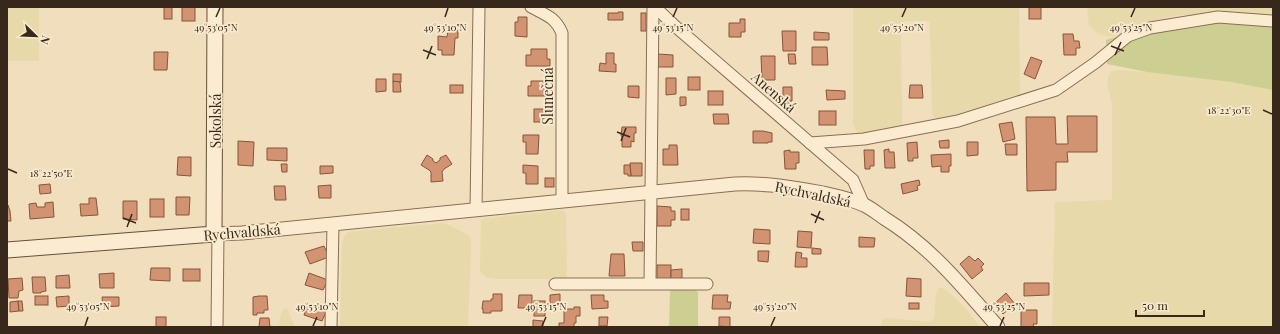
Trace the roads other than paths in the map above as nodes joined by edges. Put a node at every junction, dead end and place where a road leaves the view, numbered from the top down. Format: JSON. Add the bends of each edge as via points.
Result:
{"nodes":[{"id":1,"x":215,"y":7,"type":"edge"},
{"id":2,"x":479,"y":7,"type":"edge"},
{"id":3,"x":531,"y":7,"type":"edge"},
{"id":4,"x":654,"y":7,"type":"edge"},
{"id":5,"x":1273,"y":22,"type":"edge"},
{"id":6,"x":810,"y":142,"type":"junction"},
{"id":7,"x":652,"y":192,"type":"junction"},
{"id":8,"x":562,"y":201,"type":"junction"},
{"id":9,"x":864,"y":205,"type":"junction"},
{"id":10,"x":476,"y":209,"type":"junction"},
{"id":11,"x":333,"y":224,"type":"junction"},
{"id":12,"x":216,"y":234,"type":"junction"},
{"id":13,"x":7,"y":250,"type":"edge"},
{"id":14,"x":650,"y":283,"type":"junction"},
{"id":15,"x":555,"y":284,"type":"dead end"},
{"id":16,"x":706,"y":284,"type":"dead end"},
{"id":17,"x":217,"y":327,"type":"edge"},
{"id":18,"x":331,"y":327,"type":"edge"},
{"id":19,"x":998,"y":327,"type":"edge"}],
"edges":[{"from":1,"to":12,"type":"main road","name":"Sokolská"},
{"from":2,"to":10,"type":"street"},
{"from":3,"to":8,"type":"street","name":"Slunečná","via":[[550,17],[558,24],[562,33]]},
{"from":4,"to":6,"type":"street","name":"Anenská"},
{"from":4,"to":7,"type":"street","name":"Anenská"},
{"from":5,"to":6,"type":"street","via":[[1218,17],[1150,28],[1128,36],[1056,90],[958,121],[864,139]]},
{"from":6,"to":9,"type":"street","name":"Anenská","via":[[853,180]]},
{"from":7,"to":8,"type":"street","name":"Rychvaldská"},
{"from":7,"to":9,"type":"street","name":"Rychvaldská","via":[[735,184],[770,184],[829,195]]},
{"from":7,"to":14,"type":"street"},
{"from":8,"to":10,"type":"street","name":"Rychvaldská"},
{"from":9,"to":19,"type":"street","name":"Rychvaldská","via":[[914,238],[930,252]]},
{"from":10,"to":11,"type":"street","name":"Rychvaldská"},
{"from":11,"to":12,"type":"street","name":"Rychvaldská"},
{"from":11,"to":18,"type":"street"},
{"from":12,"to":13,"type":"main road","name":"Rychvaldská"},
{"from":12,"to":17,"type":"street","name":"Sokolská"},
{"from":14,"to":15,"type":"street"},
{"from":14,"to":16,"type":"street"}]}
